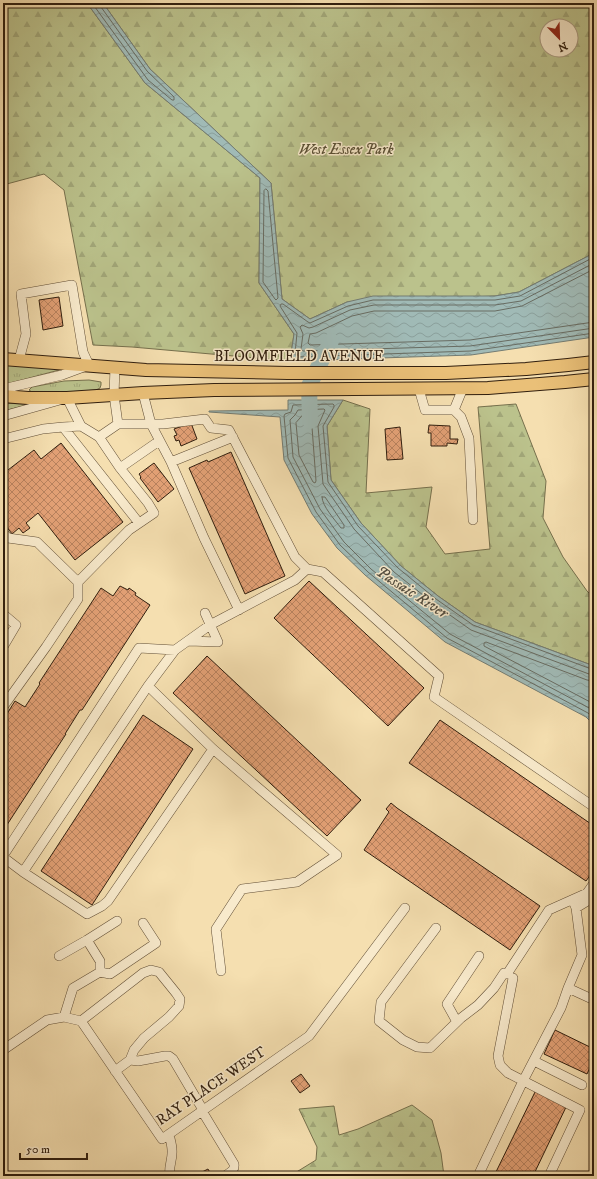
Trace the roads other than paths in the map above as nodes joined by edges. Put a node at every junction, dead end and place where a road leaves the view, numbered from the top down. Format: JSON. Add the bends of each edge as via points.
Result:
{"nodes":[{"id":1,"x":3,"y":359,"type":"edge"},
{"id":2,"x":20,"y":360,"type":"junction"},
{"id":3,"x":594,"y":362,"type":"edge"},
{"id":4,"x":89,"y":365,"type":"junction"},
{"id":5,"x":115,"y":367,"type":"junction"},
{"id":6,"x":594,"y":378,"type":"edge"},
{"id":7,"x":463,"y":388,"type":"junction"},
{"id":8,"x":3,"y":389,"type":"edge"},
{"id":9,"x":419,"y":389,"type":"junction"},
{"id":10,"x":143,"y":392,"type":"junction"},
{"id":11,"x":114,"y":395,"type":"junction"},
{"id":12,"x":3,"y":396,"type":"edge"},
{"id":13,"x":68,"y":398,"type":"junction"},
{"id":14,"x":454,"y":410,"type":"junction"},
{"id":15,"x":3,"y":416,"type":"edge"},
{"id":16,"x":118,"y":424,"type":"junction"},
{"id":17,"x":151,"y":424,"type":"junction"},
{"id":18,"x":81,"y":426,"type":"junction"},
{"id":19,"x":63,"y":427,"type":"junction"},
{"id":20,"x":99,"y":437,"type":"junction"},
{"id":21,"x":233,"y":437,"type":"junction"},
{"id":22,"x":3,"y":439,"type":"edge"},
{"id":23,"x":159,"y":442,"type":"junction"},
{"id":24,"x":171,"y":462,"type":"junction"},
{"id":25,"x":120,"y":468,"type":"junction"},
{"id":26,"x":473,"y":520,"type":"dead end"},
{"id":27,"x":139,"y":523,"type":"junction"},
{"id":28,"x":3,"y":533,"type":"edge"},
{"id":29,"x":307,"y":569,"type":"junction"},
{"id":30,"x":78,"y":582,"type":"junction"},
{"id":31,"x":239,"y":610,"type":"junction"},
{"id":32,"x":205,"y":613,"type":"dead end"},
{"id":33,"x":3,"y":614,"type":"edge"},
{"id":34,"x":210,"y":625,"type":"junction"},
{"id":35,"x":189,"y":640,"type":"junction"},
{"id":36,"x":3,"y":647,"type":"edge"},
{"id":37,"x":174,"y":650,"type":"junction"},
{"id":38,"x":148,"y":686,"type":"junction"},
{"id":39,"x":3,"y":707,"type":"edge"},
{"id":40,"x":213,"y":749,"type":"junction"},
{"id":41,"x":594,"y":806,"type":"edge"},
{"id":42,"x":3,"y":856,"type":"edge"},
{"id":43,"x":23,"y":872,"type":"junction"},
{"id":44,"x":594,"y":883,"type":"edge"},
{"id":45,"x":594,"y":897,"type":"edge"},
{"id":46,"x":574,"y":904,"type":"junction"},
{"id":47,"x":406,"y":908,"type":"dead end"},
{"id":48,"x":117,"y":921,"type":"dead end"},
{"id":49,"x":143,"y":923,"type":"dead end"},
{"id":50,"x":436,"y":928,"type":"dead end"},
{"id":51,"x":87,"y":940,"type":"junction"},
{"id":52,"x":58,"y":956,"type":"dead end"},
{"id":53,"x":479,"y":956,"type":"dead end"},
{"id":54,"x":221,"y":971,"type":"dead end"},
{"id":55,"x":100,"y":972,"type":"junction"},
{"id":56,"x":508,"y":975,"type":"junction"},
{"id":57,"x":568,"y":988,"type":"junction"},
{"id":58,"x":594,"y":1000,"type":"edge"},
{"id":59,"x":64,"y":1017,"type":"junction"},
{"id":60,"x":459,"y":1020,"type":"junction"},
{"id":61,"x":81,"y":1021,"type":"junction"},
{"id":62,"x":3,"y":1050,"type":"edge"},
{"id":63,"x":130,"y":1060,"type":"junction"},
{"id":64,"x":534,"y":1061,"type":"junction"},
{"id":65,"x":115,"y":1072,"type":"junction"},
{"id":66,"x":523,"y":1081,"type":"junction"},
{"id":67,"x":582,"y":1085,"type":"dead end"},
{"id":68,"x":203,"y":1110,"type":"junction"},
{"id":69,"x":169,"y":1134,"type":"junction"},
{"id":70,"x":170,"y":1176,"type":"edge"},
{"id":71,"x":225,"y":1176,"type":"edge"},
{"id":72,"x":478,"y":1176,"type":"edge"},
{"id":73,"x":549,"y":1176,"type":"edge"}],
"edges":[{"from":1,"to":2,"type":"main road","name":"BLOOMFIELD AVENUE"},
{"from":2,"to":4,"type":"main road","name":"BLOOMFIELD AVENUE"},
{"from":2,"to":4,"type":"street","via":[[26,334],[21,294],[72,285],[83,352]]},
{"from":3,"to":5,"type":"main road","name":"BLOOMFIELD AVENUE","via":[[446,373],[288,373]]},
{"from":4,"to":5,"type":"main road","name":"BLOOMFIELD AVENUE"},
{"from":4,"to":8,"type":"street","via":[[62,376]]},
{"from":5,"to":11,"type":"street"},
{"from":6,"to":7,"type":"main road","via":[[513,387]]},
{"from":7,"to":9,"type":"main road"},
{"from":7,"to":14,"type":"street"},
{"from":9,"to":10,"type":"main road"},
{"from":9,"to":14,"type":"street","via":[[425,410]]},
{"from":10,"to":11,"type":"main road"},
{"from":10,"to":17,"type":"street"},
{"from":11,"to":13,"type":"main road"},
{"from":11,"to":16,"type":"street"},
{"from":12,"to":13,"type":"main road"},
{"from":13,"to":15,"type":"street"},
{"from":13,"to":18,"type":"street"},
{"from":14,"to":26,"type":"street","via":[[461,417],[469,438]]},
{"from":16,"to":17,"type":"street"},
{"from":16,"to":20,"type":"street"},
{"from":17,"to":21,"type":"street","via":[[205,419],[211,428],[229,430]]},
{"from":17,"to":23,"type":"street"},
{"from":18,"to":19,"type":"street"},
{"from":18,"to":20,"type":"street"},
{"from":19,"to":22,"type":"street"},
{"from":19,"to":27,"type":"street"},
{"from":20,"to":25,"type":"street"},
{"from":21,"to":24,"type":"street"},
{"from":21,"to":29,"type":"street","via":[[295,557]]},
{"from":23,"to":24,"type":"street"},
{"from":23,"to":25,"type":"street"},
{"from":24,"to":31,"type":"street"},
{"from":25,"to":27,"type":"street","via":[[154,513]]},
{"from":27,"to":30,"type":"street"},
{"from":28,"to":30,"type":"street","via":[[8,538],[38,542]]},
{"from":29,"to":31,"type":"street","via":[[295,580]]},
{"from":29,"to":41,"type":"street","via":[[324,572],[439,676],[434,697]]},
{"from":30,"to":39,"type":"street","via":[[78,598]]},
{"from":31,"to":34,"type":"street"},
{"from":32,"to":34,"type":"street"},
{"from":33,"to":36,"type":"street","via":[[16,625]]},
{"from":34,"to":35,"type":"street"},
{"from":34,"to":35,"type":"street","via":[[218,642]]},
{"from":35,"to":37,"type":"street"},
{"from":37,"to":38,"type":"street"},
{"from":37,"to":42,"type":"street","via":[[139,648]]},
{"from":38,"to":40,"type":"street"},
{"from":38,"to":43,"type":"street"},
{"from":40,"to":43,"type":"street","via":[[108,901],[102,906],[87,914]]},
{"from":40,"to":54,"type":"street","via":[[337,855],[297,882],[242,889],[216,929]]},
{"from":42,"to":43,"type":"street"},
{"from":44,"to":46,"type":"street"},
{"from":45,"to":46,"type":"street"},
{"from":46,"to":56,"type":"street","via":[[549,910]]},
{"from":46,"to":57,"type":"street","via":[[582,955]]},
{"from":47,"to":68,"type":"street","name":"RAY PLACE WEST","via":[[309,1036]]},
{"from":48,"to":51,"type":"street"},
{"from":49,"to":55,"type":"street","via":[[156,942],[110,974]]},
{"from":50,"to":60,"type":"street","via":[[381,1002],[379,1021],[403,1040],[417,1047],[430,1048]]},
{"from":51,"to":52,"type":"street"},
{"from":51,"to":55,"type":"street","via":[[100,961]]},
{"from":53,"to":60,"type":"street","via":[[447,1004]]},
{"from":55,"to":59,"type":"street","via":[[73,988]]},
{"from":56,"to":60,"type":"street"},
{"from":56,"to":66,"type":"street","via":[[498,1061],[505,1071]]},
{"from":57,"to":58,"type":"street"},
{"from":57,"to":64,"type":"street","via":[[561,1008]]},
{"from":59,"to":61,"type":"street"},
{"from":59,"to":62,"type":"street","via":[[47,1020]]},
{"from":61,"to":63,"type":"street","via":[[143,973],[152,970],[159,972],[180,999],[179,1006],[144,1038]]},
{"from":61,"to":65,"type":"street","name":"RAY PLACE WEST"},
{"from":63,"to":65,"type":"street"},
{"from":63,"to":68,"type":"street","via":[[169,1056]]},
{"from":64,"to":66,"type":"street"},
{"from":64,"to":67,"type":"street"},
{"from":65,"to":69,"type":"street","name":"RAY PLACE WEST","via":[[162,1139]]},
{"from":66,"to":72,"type":"street"},
{"from":66,"to":73,"type":"street","via":[[580,1110]]},
{"from":68,"to":69,"type":"street","name":"RAY PLACE WEST"},
{"from":68,"to":71,"type":"street","via":[[234,1164],[233,1171]]},
{"from":69,"to":70,"type":"street","via":[[172,1150]]}]}
